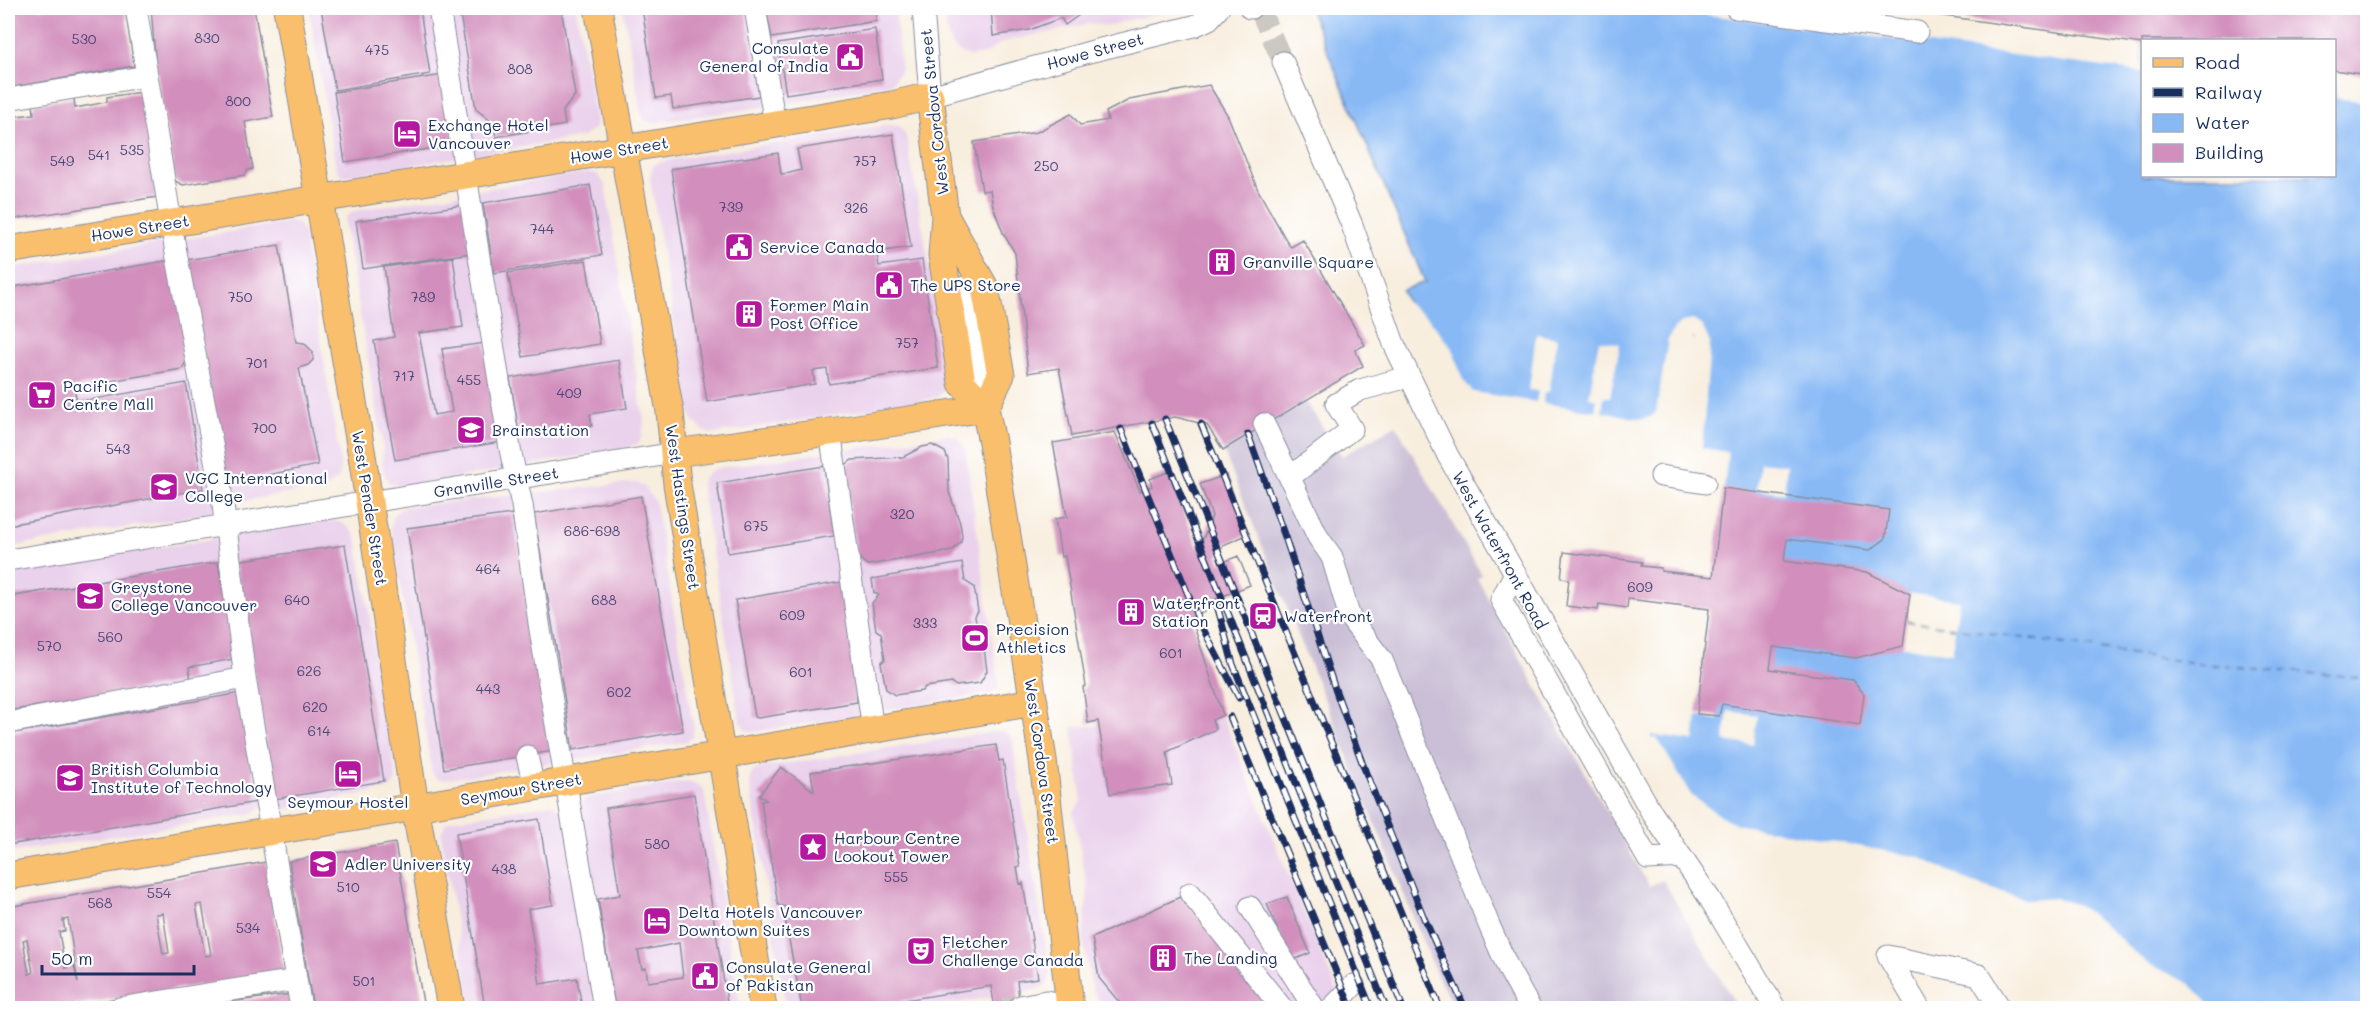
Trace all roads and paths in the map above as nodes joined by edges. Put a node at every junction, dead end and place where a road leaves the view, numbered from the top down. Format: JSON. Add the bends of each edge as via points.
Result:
{"nodes":[{"id":1,"x":136,"y":8,"type":"edge"},
{"id":2,"x":287,"y":8,"type":"edge"},
{"id":3,"x":439,"y":8,"type":"edge"},
{"id":4,"x":598,"y":8,"type":"edge"},
{"id":5,"x":754,"y":8,"type":"edge"},
{"id":6,"x":923,"y":8,"type":"edge"},
{"id":7,"x":1219,"y":8,"type":"edge"},
{"id":8,"x":1736,"y":8,"type":"edge"},
{"id":9,"x":1917,"y":32,"type":"dead end"},
{"id":10,"x":1283,"y":62,"type":"tunnel mouth"},
{"id":11,"x":147,"y":76,"type":"junction"},
{"id":12,"x":930,"y":96,"type":"junction"},
{"id":13,"x":8,"y":99,"type":"edge"},
{"id":14,"x":775,"y":124,"type":"junction"},
{"id":15,"x":622,"y":149,"type":"junction"},
{"id":16,"x":466,"y":174,"type":"junction"},
{"id":17,"x":318,"y":199,"type":"junction"},
{"id":18,"x":945,"y":216,"type":"junction"},
{"id":19,"x":171,"y":223,"type":"junction"},
{"id":20,"x":8,"y":250,"type":"edge"},
{"id":21,"x":964,"y":287,"type":"dead end"},
{"id":22,"x":1408,"y":377,"type":"junction"},
{"id":23,"x":985,"y":408,"type":"junction"},
{"id":24,"x":1264,"y":424,"type":"dead end"},
{"id":25,"x":830,"y":431,"type":"junction"},
{"id":26,"x":675,"y":453,"type":"junction"},
{"id":27,"x":1661,"y":476,"type":"dead end"},
{"id":28,"x":1290,"y":477,"type":"junction"},
{"id":29,"x":516,"y":478,"type":"junction"},
{"id":30,"x":1705,"y":483,"type":"dead end"},
{"id":31,"x":369,"y":503,"type":"junction"},
{"id":32,"x":226,"y":526,"type":"junction"},
{"id":33,"x":8,"y":560,"type":"edge"},
{"id":34,"x":1514,"y":575,"type":"junction"},
{"id":35,"x":245,"y":678,"type":"junction"},
{"id":36,"x":1034,"y":702,"type":"junction"},
{"id":37,"x":8,"y":723,"type":"edge"},
{"id":38,"x":873,"y":730,"type":"junction"},
{"id":39,"x":527,"y":756,"type":"dead end"},
{"id":40,"x":722,"y":756,"type":"junction"},
{"id":41,"x":564,"y":781,"type":"junction"},
{"id":42,"x":534,"y":787,"type":"junction"},
{"id":43,"x":415,"y":806,"type":"junction"},
{"id":44,"x":272,"y":829,"type":"junction"},
{"id":45,"x":1682,"y":857,"type":"junction"},
{"id":46,"x":8,"y":876,"type":"edge"},
{"id":47,"x":1190,"y":893,"type":"dead end"},
{"id":48,"x":1250,"y":907,"type":"dead end"},
{"id":49,"x":297,"y":980,"type":"junction"},
{"id":50,"x":1354,"y":985,"type":"dead end"},
{"id":51,"x":1020,"y":1006,"type":"dead end"},
{"id":52,"x":119,"y":1008,"type":"edge"},
{"id":53,"x":301,"y":1008,"type":"edge"},
{"id":54,"x":452,"y":1008,"type":"edge"},
{"id":55,"x":604,"y":1008,"type":"edge"},
{"id":56,"x":763,"y":1008,"type":"edge"},
{"id":57,"x":1070,"y":1008,"type":"edge"},
{"id":58,"x":1282,"y":1008,"type":"edge"},
{"id":59,"x":1314,"y":1008,"type":"edge"},
{"id":60,"x":1332,"y":1008,"type":"edge"},
{"id":61,"x":1530,"y":1008,"type":"edge"},
{"id":62,"x":1774,"y":1008,"type":"edge"},
{"id":63,"x":1919,"y":1008,"type":"edge"},
{"id":64,"x":2001,"y":1008,"type":"edge"}],
"edges":[{"from":1,"to":11,"type":"street"},
{"from":2,"to":17,"type":"main road","name":"West Pender Street"},
{"from":3,"to":16,"type":"street"},
{"from":4,"to":15,"type":"main road","name":"West Hastings Street"},
{"from":5,"to":14,"type":"street"},
{"from":6,"to":12,"type":"street","name":"West Cordova Street"},
{"from":7,"to":12,"type":"street","name":"Howe Street","via":[[1209,19],[1194,26]]},
{"from":8,"to":9,"type":"street"},
{"from":10,"to":22,"type":"street","name":"West Waterfront Road","via":[[1352,225]]},
{"from":11,"to":13,"type":"street"},
{"from":11,"to":19,"type":"street"},
{"from":12,"to":14,"type":"main road","name":"Howe Street"},
{"from":12,"to":18,"type":"main road","name":"West Cordova Street"},
{"from":14,"to":15,"type":"main road","name":"Howe Street"},
{"from":15,"to":16,"type":"main road","name":"Howe Street"},
{"from":15,"to":26,"type":"main road","name":"West Hastings Street"},
{"from":16,"to":17,"type":"main road","name":"Howe Street"},
{"from":16,"to":29,"type":"street"},
{"from":17,"to":19,"type":"main road","name":"Howe Street"},
{"from":17,"to":31,"type":"main road","name":"West Pender Street"},
{"from":18,"to":23,"type":"main road","name":"West Cordova Street","via":[[942,255],[962,382]]},
{"from":18,"to":23,"type":"main road","name":"West Cordova Street","via":[[985,288],[1000,375]]},
{"from":19,"to":20,"type":"main road","name":"Howe Street"},
{"from":19,"to":32,"type":"street"},
{"from":21,"to":23,"type":"street"},
{"from":22,"to":28,"type":"street","via":[[1360,390],[1336,404],[1352,429]]},
{"from":22,"to":34,"type":"street","name":"West Waterfront Road"},
{"from":23,"to":25,"type":"main road","name":"Granville Street"},
{"from":23,"to":36,"type":"main road","name":"West Cordova Street"},
{"from":24,"to":28,"type":"street"},
{"from":25,"to":26,"type":"main road","name":"Granville Street"},
{"from":25,"to":38,"type":"street"},
{"from":26,"to":29,"type":"street","name":"Granville Street"},
{"from":26,"to":40,"type":"main road","name":"West Hastings Street"},
{"from":27,"to":30,"type":"street"},
{"from":28,"to":61,"type":"street","via":[[1318,537],[1332,557],[1350,618],[1382,660],[1489,924]]},
{"from":29,"to":31,"type":"street","name":"Granville Street"},
{"from":29,"to":41,"type":"street"},
{"from":31,"to":32,"type":"street","name":"Granville Street"},
{"from":31,"to":43,"type":"main road","name":"West Pender Street"},
{"from":32,"to":33,"type":"street","name":"Granville Street"},
{"from":32,"to":35,"type":"street"},
{"from":34,"to":45,"type":"street","name":"West Waterfront Road","via":[[1652,813]]},
{"from":34,"to":45,"type":"street","via":[[1501,600],[1648,859]]},
{"from":35,"to":37,"type":"street"},
{"from":35,"to":44,"type":"street"},
{"from":36,"to":38,"type":"main road","name":"Seymour Street"},
{"from":36,"to":57,"type":"main road","name":"West Cordova Street"},
{"from":38,"to":40,"type":"main road","name":"Seymour Street"},
{"from":39,"to":42,"type":"street"},
{"from":40,"to":41,"type":"main road","name":"Seymour Street"},
{"from":40,"to":56,"type":"main road","name":"West Hastings Street"},
{"from":41,"to":42,"type":"main road","name":"Seymour Street"},
{"from":41,"to":55,"type":"street"},
{"from":42,"to":43,"type":"main road","name":"Seymour Street"},
{"from":43,"to":44,"type":"main road","name":"Seymour Street"},
{"from":43,"to":54,"type":"main road","name":"West Pender Street"},
{"from":44,"to":46,"type":"main road","name":"Seymour Street"},
{"from":44,"to":49,"type":"street"},
{"from":45,"to":62,"type":"street","name":"West Waterfront Road"},
{"from":47,"to":58,"type":"street"},
{"from":48,"to":59,"type":"street"},
{"from":49,"to":52,"type":"street"},
{"from":49,"to":53,"type":"street"},
{"from":50,"to":60,"type":"street"},
{"from":51,"to":57,"type":"street","via":[[1046,1001]]},
{"from":63,"to":64,"type":"street","via":[[1888,956],[1979,975]]}]}
